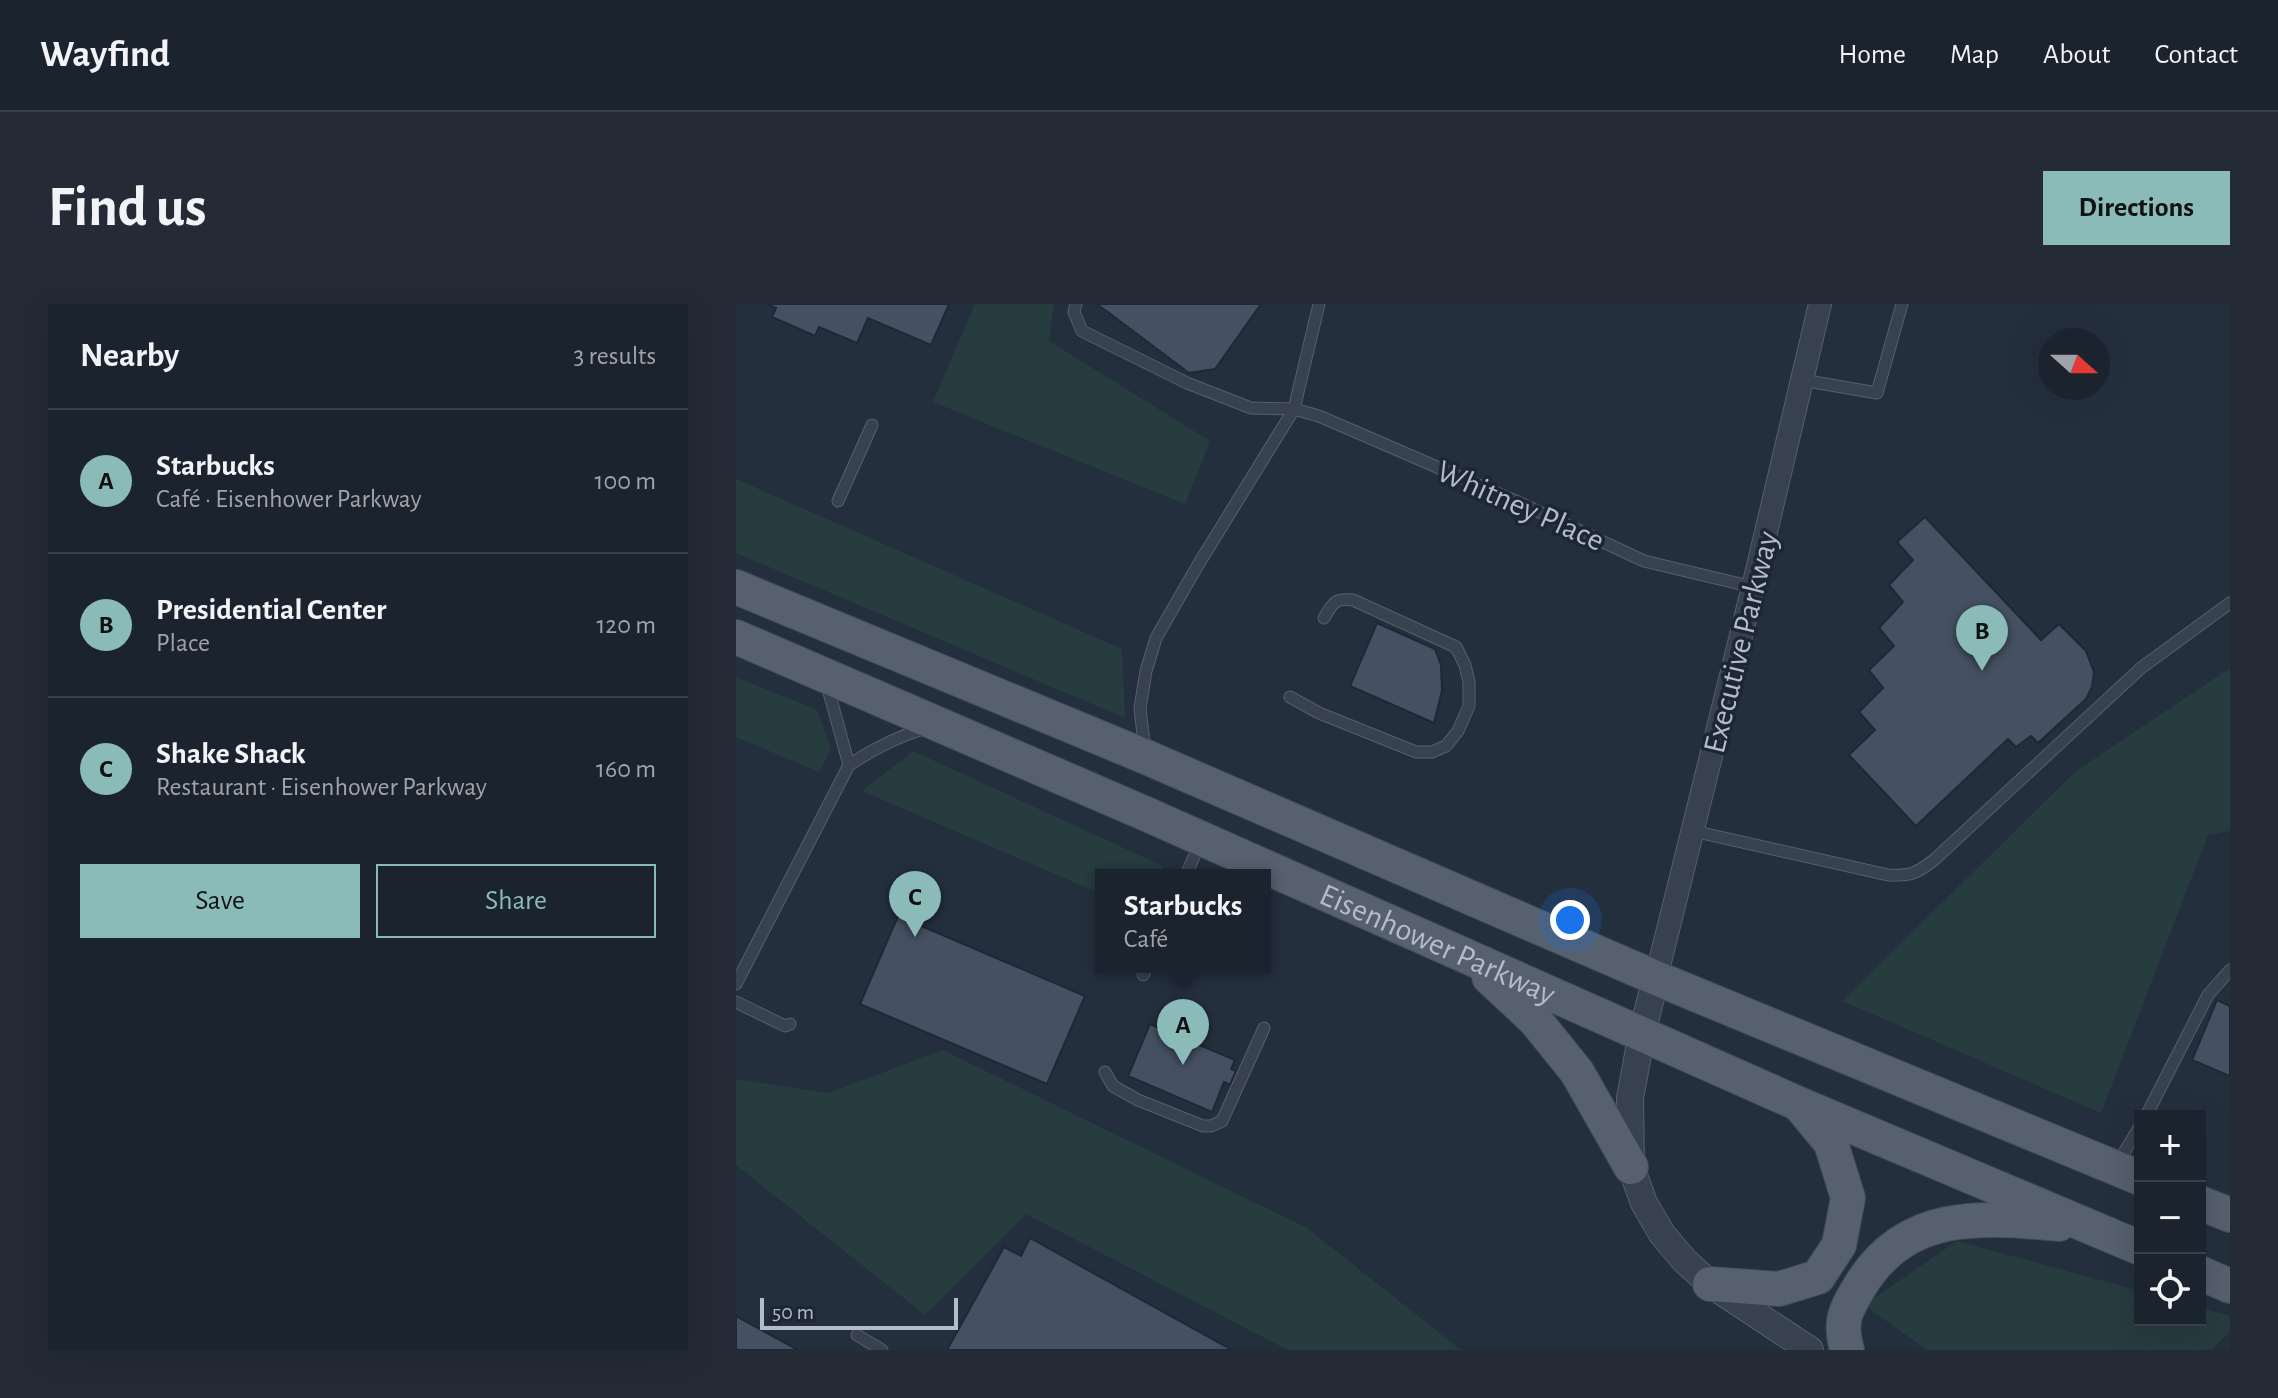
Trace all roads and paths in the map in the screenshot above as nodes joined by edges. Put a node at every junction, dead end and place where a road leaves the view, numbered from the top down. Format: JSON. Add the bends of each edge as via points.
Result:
{"nodes":[{"id":1,"x":1076,"y":304,"type":"edge"},
{"id":2,"x":1319,"y":304,"type":"edge"},
{"id":3,"x":1820,"y":304,"type":"edge"},
{"id":4,"x":1902,"y":304,"type":"edge"},
{"id":5,"x":1802,"y":380,"type":"junction"},
{"id":6,"x":1294,"y":409,"type":"junction"},
{"id":7,"x":872,"y":425,"type":"dead end"},
{"id":8,"x":838,"y":501,"type":"dead end"},
{"id":9,"x":736,"y":587,"type":"edge"},
{"id":10,"x":1753,"y":587,"type":"junction"},
{"id":11,"x":2230,"y":603,"type":"edge"},
{"id":12,"x":1324,"y":618,"type":"dead end"},
{"id":13,"x":736,"y":637,"type":"edge"},
{"id":14,"x":823,"y":674,"type":"junction"},
{"id":15,"x":1290,"y":697,"type":"dead end"},
{"id":16,"x":938,"y":724,"type":"junction"},
{"id":17,"x":1146,"y":757,"type":"junction"},
{"id":18,"x":849,"y":765,"type":"junction"},
{"id":19,"x":1693,"y":831,"type":"junction"},
{"id":20,"x":1201,"y":839,"type":"junction"},
{"id":21,"x":1188,"y":869,"type":"edge"},
{"id":22,"x":1268,"y":869,"type":"edge"},
{"id":23,"x":1271,"y":870,"type":"edge"},
{"id":24,"x":1471,"y":960,"type":"junction"},
{"id":25,"x":2230,"y":970,"type":"edge"},
{"id":26,"x":1656,"y":978,"type":"junction"},
{"id":27,"x":736,"y":984,"type":"edge"},
{"id":28,"x":736,"y":1002,"type":"edge"},
{"id":29,"x":790,"y":1024,"type":"dead end"},
{"id":30,"x":1264,"y":1028,"type":"dead end"},
{"id":31,"x":1642,"y":1033,"type":"junction"},
{"id":32,"x":1105,"y":1072,"type":"dead end"},
{"id":33,"x":1799,"y":1104,"type":"junction"},
{"id":34,"x":2149,"y":1110,"type":"edge"},
{"id":35,"x":2134,"y":1150,"type":"edge"},
{"id":36,"x":1631,"y":1167,"type":"junction"},
{"id":37,"x":2128,"y":1173,"type":"edge"},
{"id":38,"x":2206,"y":1205,"type":"edge"},
{"id":39,"x":2230,"y":1215,"type":"edge"},
{"id":40,"x":2092,"y":1228,"type":"junction"},
{"id":41,"x":2134,"y":1246,"type":"edge"},
{"id":42,"x":2206,"y":1276,"type":"edge"},
{"id":43,"x":1710,"y":1284,"type":"junction"},
{"id":44,"x":2230,"y":1286,"type":"edge"},
{"id":45,"x":857,"y":1335,"type":"dead end"},
{"id":46,"x":882,"y":1350,"type":"edge"},
{"id":47,"x":1810,"y":1350,"type":"edge"},
{"id":48,"x":1847,"y":1350,"type":"edge"}],
"edges":[{"from":1,"to":6,"type":"lane","name":"Whitney Place","via":[[1082,331],[1187,383],[1251,408]]},
{"from":2,"to":6,"type":"lane"},
{"from":3,"to":5,"type":"street","name":"Executive Parkway"},
{"from":4,"to":5,"type":"lane","via":[[1877,393]]},
{"from":5,"to":10,"type":"street","name":"Executive Parkway"},
{"from":6,"to":10,"type":"lane","name":"Whitney Place","via":[[1644,561]]},
{"from":6,"to":17,"type":"lane","via":[[1156,638],[1140,708]]},
{"from":7,"to":8,"type":"lane"},
{"from":9,"to":17,"type":"main road","name":"Eisenhower Parkway"},
{"from":10,"to":19,"type":"street","name":"Executive Parkway"},
{"from":11,"to":19,"type":"lane","via":[[2141,668],[1920,872],[1888,875]]},
{"from":12,"to":15,"type":"lane","via":[[1332,603],[1353,600],[1456,647],[1469,682],[1469,706],[1446,746],[1416,752]]},
{"from":13,"to":14,"type":"main road","name":"Eisenhower Parkway"},
{"from":14,"to":16,"type":"main road","name":"Eisenhower Parkway"},
{"from":14,"to":18,"type":"lane"},
{"from":16,"to":18,"type":"lane","via":[[908,733]]},
{"from":16,"to":20,"type":"main road","name":"Eisenhower Parkway"},
{"from":17,"to":26,"type":"main road","name":"Eisenhower Parkway"},
{"from":18,"to":27,"type":"lane"},
{"from":19,"to":26,"type":"street","name":"Executive Parkway"},
{"from":20,"to":21,"type":"lane"},
{"from":20,"to":22,"type":"main road","name":"Eisenhower Parkway"},
{"from":23,"to":24,"type":"main road","name":"Eisenhower Parkway"},
{"from":24,"to":31,"type":"main road","name":"Eisenhower Parkway"},
{"from":24,"to":36,"type":"main road","via":[[1535,1020],[1577,1072]]},
{"from":25,"to":34,"type":"lane","via":[[2208,995]]},
{"from":26,"to":31,"type":"street"},
{"from":26,"to":37,"type":"main road","name":"Eisenhower Parkway"},
{"from":28,"to":29,"type":"lane"},
{"from":30,"to":32,"type":"lane","via":[[1222,1121],[1211,1126],[1138,1100],[1113,1086]]},
{"from":31,"to":33,"type":"main road","name":"Eisenhower Parkway"},
{"from":31,"to":36,"type":"street","via":[[1630,1098]]},
{"from":33,"to":40,"type":"main road","name":"Eisenhower Parkway"},
{"from":33,"to":43,"type":"main road","via":[[1831,1143],[1848,1198],[1839,1245],[1818,1277],[1779,1289]]},
{"from":35,"to":37,"type":"lane"},
{"from":36,"to":43,"type":"street","via":[[1662,1234]]},
{"from":38,"to":39,"type":"main road"},
{"from":40,"to":41,"type":"main road","name":"Eisenhower Parkway"},
{"from":40,"to":48,"type":"main road","via":[[1997,1219],[1941,1224],[1907,1238],[1871,1268],[1849,1304],[1842,1327]]},
{"from":42,"to":44,"type":"main road"},
{"from":43,"to":47,"type":"street"},
{"from":45,"to":46,"type":"lane"}]}
